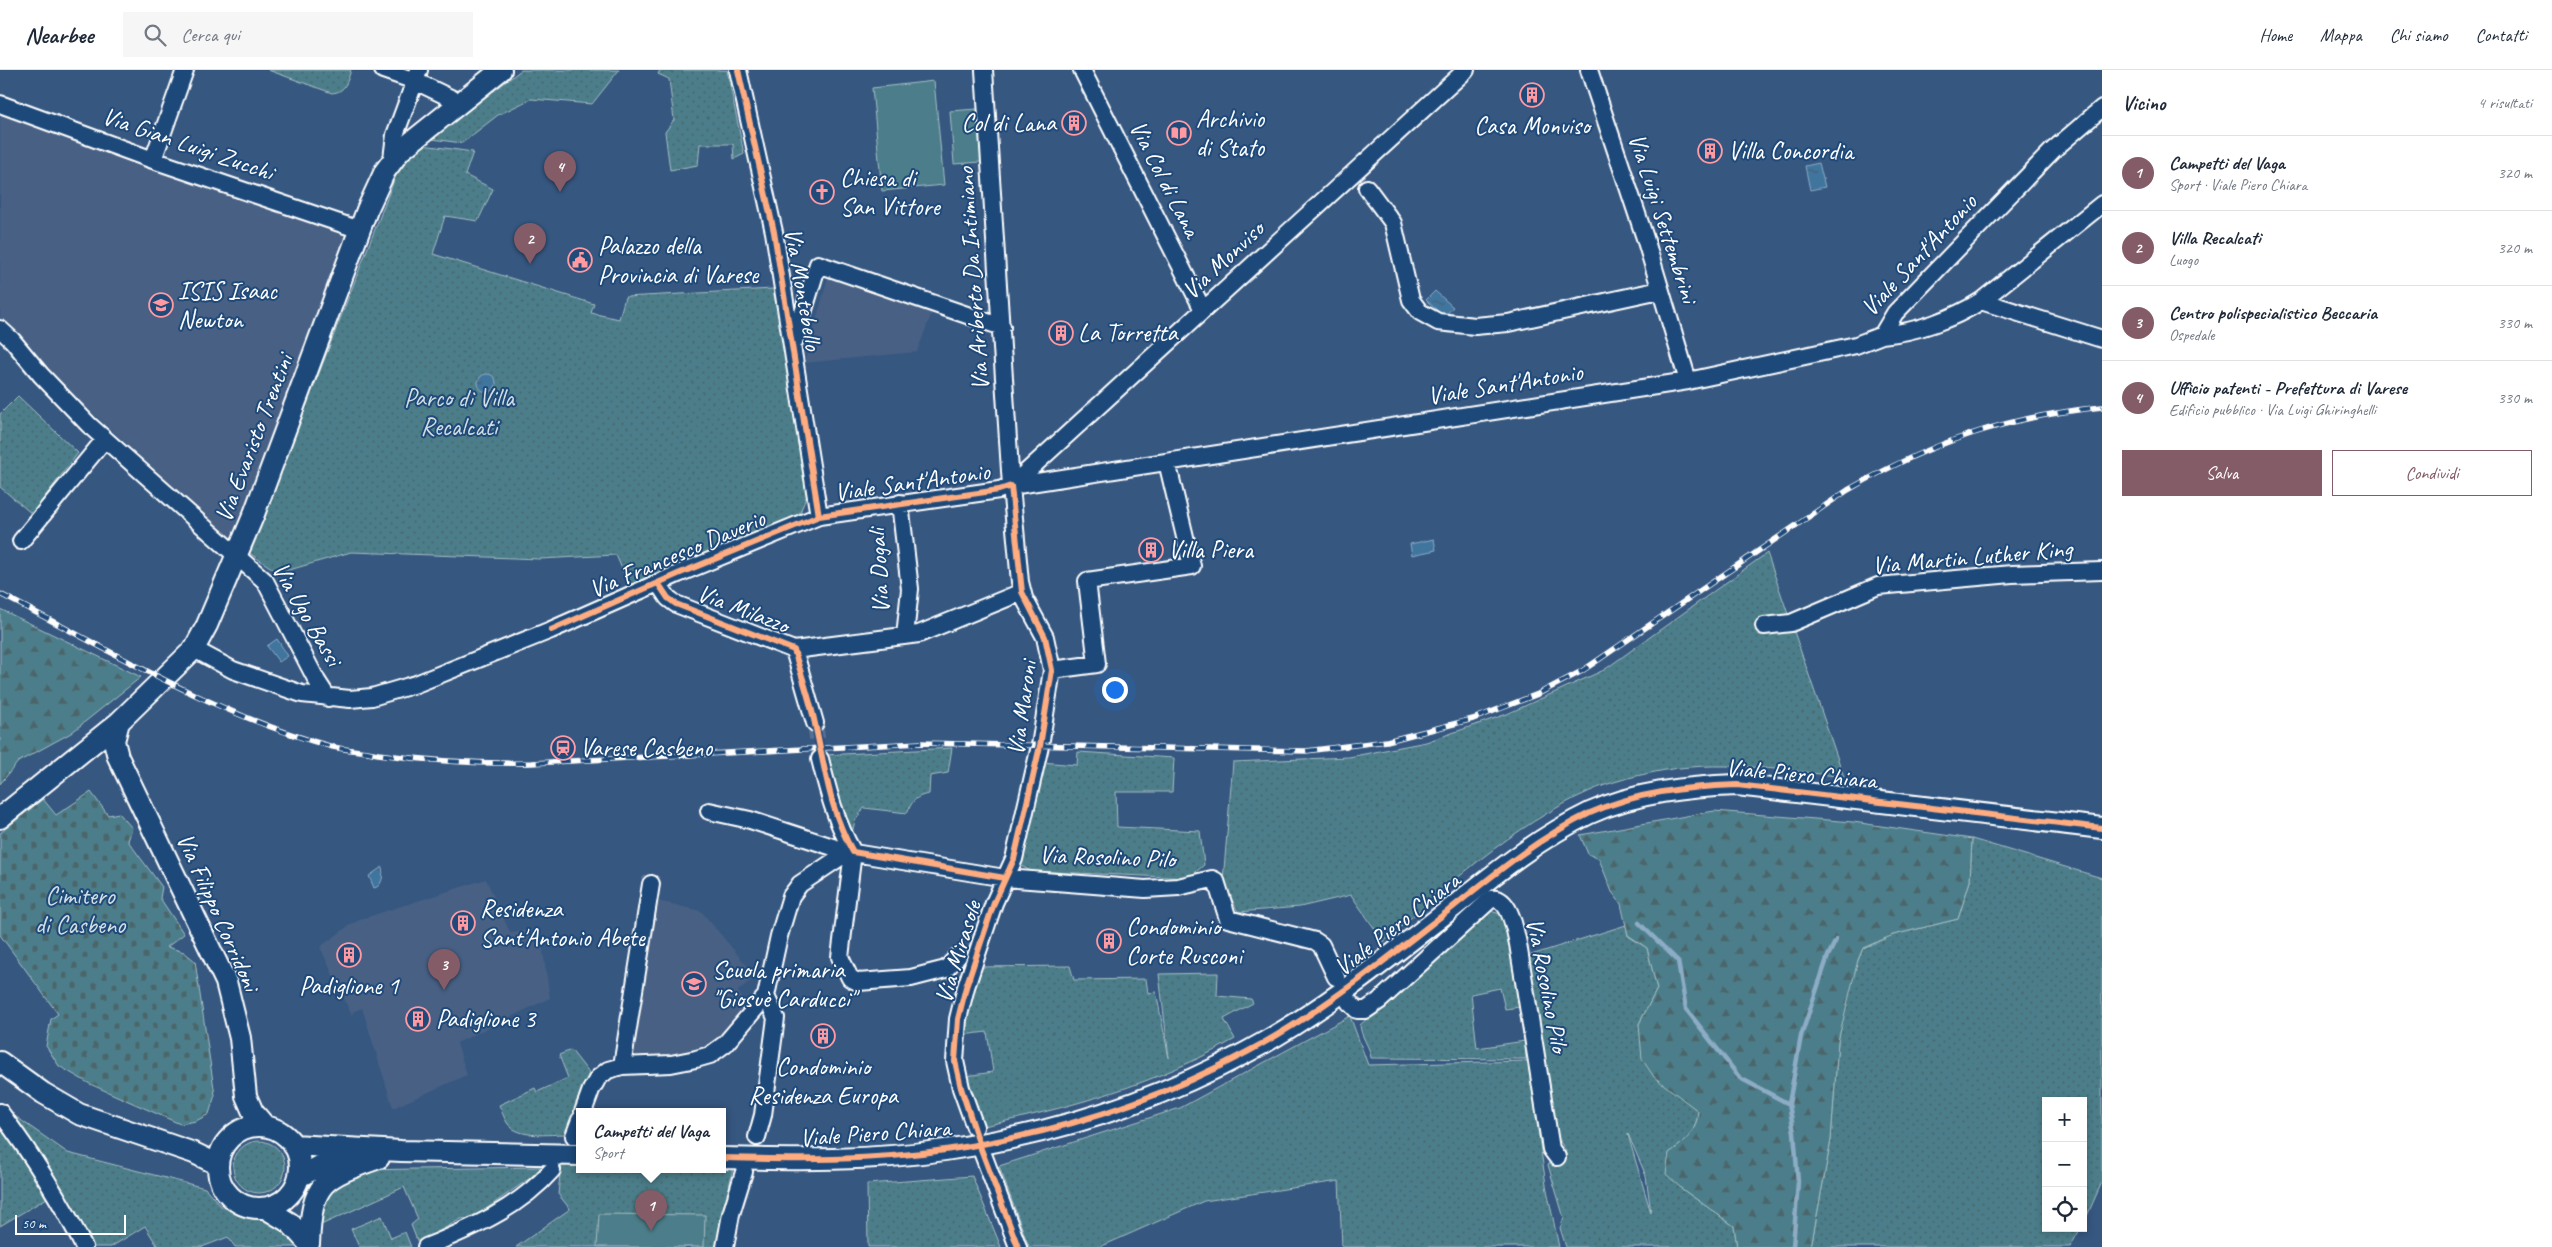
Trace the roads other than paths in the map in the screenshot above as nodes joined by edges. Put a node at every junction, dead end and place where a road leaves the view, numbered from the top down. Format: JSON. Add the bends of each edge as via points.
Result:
{"nodes":[{"id":1,"x":185,"y":70,"type":"edge"},
{"id":2,"x":383,"y":70,"type":"edge"},
{"id":3,"x":501,"y":70,"type":"edge"},
{"id":4,"x":738,"y":70,"type":"edge"},
{"id":5,"x":984,"y":70,"type":"edge"},
{"id":6,"x":1082,"y":70,"type":"edge"},
{"id":7,"x":1466,"y":70,"type":"edge"},
{"id":8,"x":1589,"y":70,"type":"edge"},
{"id":9,"x":418,"y":76,"type":"edge"},
{"id":10,"x":461,"y":103,"type":"junction"},
{"id":11,"x":0,"y":104,"type":"edge"},
{"id":12,"x":2102,"y":108,"type":"edge"},
{"id":13,"x":153,"y":160,"type":"junction"},
{"id":14,"x":392,"y":160,"type":"junction"},
{"id":15,"x":1367,"y":188,"type":"dead end"},
{"id":16,"x":2102,"y":204,"type":"edge"},
{"id":17,"x":2094,"y":218,"type":"edge"},
{"id":18,"x":360,"y":230,"type":"junction"},
{"id":19,"x":1660,"y":290,"type":"junction"},
{"id":20,"x":1982,"y":301,"type":"junction"},
{"id":21,"x":1203,"y":310,"type":"junction"},
{"id":22,"x":1002,"y":327,"type":"junction"},
{"id":23,"x":0,"y":330,"type":"edge"},
{"id":24,"x":1882,"y":335,"type":"junction"},
{"id":25,"x":2102,"y":339,"type":"edge"},
{"id":26,"x":792,"y":346,"type":"junction"},
{"id":27,"x":1688,"y":381,"type":"junction"},
{"id":28,"x":105,"y":439,"type":"junction"},
{"id":29,"x":1167,"y":462,"type":"junction"},
{"id":30,"x":1011,"y":486,"type":"junction"},
{"id":31,"x":900,"y":503,"type":"junction"},
{"id":32,"x":819,"y":516,"type":"junction"},
{"id":33,"x":20,"y":541,"type":"dead end"},
{"id":34,"x":236,"y":555,"type":"junction"},
{"id":35,"x":2102,"y":571,"type":"edge"},
{"id":36,"x":658,"y":583,"type":"junction"},
{"id":37,"x":1022,"y":592,"type":"junction"},
{"id":38,"x":1764,"y":626,"type":"dead end"},
{"id":39,"x":905,"y":636,"type":"junction"},
{"id":40,"x":194,"y":649,"type":"junction"},
{"id":41,"x":794,"y":650,"type":"junction"},
{"id":42,"x":1052,"y":670,"type":"junction"},
{"id":43,"x":328,"y":698,"type":"junction"},
{"id":44,"x":119,"y":722,"type":"junction"},
{"id":45,"x":815,"y":723,"type":"tunnel mouth"},
{"id":46,"x":820,"y":759,"type":"tunnel mouth"},
{"id":47,"x":709,"y":811,"type":"dead end"},
{"id":48,"x":2102,"y":814,"type":"edge"},
{"id":49,"x":0,"y":818,"type":"edge"},
{"id":50,"x":2046,"y":822,"type":"junction"},
{"id":51,"x":2102,"y":828,"type":"edge"},
{"id":52,"x":2102,"y":842,"type":"edge"},
{"id":53,"x":850,"y":852,"type":"junction"},
{"id":54,"x":1004,"y":878,"type":"junction"},
{"id":55,"x":650,"y":884,"type":"dead end"},
{"id":56,"x":958,"y":956,"type":"dead end"},
{"id":57,"x":1336,"y":977,"type":"dead end"},
{"id":58,"x":766,"y":996,"type":"junction"},
{"id":59,"x":1350,"y":1002,"type":"dead end"},
{"id":60,"x":0,"y":1062,"type":"edge"},
{"id":61,"x":622,"y":1066,"type":"junction"},
{"id":62,"x":584,"y":1108,"type":"edge"},
{"id":63,"x":0,"y":1112,"type":"edge"},
{"id":64,"x":265,"y":1126,"type":"junction"},
{"id":65,"x":975,"y":1127,"type":"dead end"},
{"id":66,"x":576,"y":1131,"type":"edge"},
{"id":67,"x":574,"y":1136,"type":"dead end"},
{"id":68,"x":757,"y":1137,"type":"dead end"},
{"id":69,"x":293,"y":1145,"type":"junction"},
{"id":70,"x":981,"y":1149,"type":"dead end"},
{"id":71,"x":401,"y":1151,"type":"junction"},
{"id":72,"x":576,"y":1155,"type":"edge"},
{"id":73,"x":1557,"y":1157,"type":"dead end"},
{"id":74,"x":379,"y":1158,"type":"junction"},
{"id":75,"x":726,"y":1158,"type":"edge"},
{"id":76,"x":217,"y":1164,"type":"junction"},
{"id":77,"x":552,"y":1170,"type":"dead end"},
{"id":78,"x":744,"y":1172,"type":"dead end"},
{"id":79,"x":296,"y":1184,"type":"junction"},
{"id":80,"x":265,"y":1208,"type":"junction"},
{"id":81,"x":310,"y":1246,"type":"edge"},
{"id":82,"x":84,"y":1247,"type":"edge"},
{"id":83,"x":426,"y":1247,"type":"edge"},
{"id":84,"x":725,"y":1247,"type":"edge"},
{"id":85,"x":1018,"y":1247,"type":"edge"}],
"edges":[{"from":1,"to":13,"type":"street"},
{"from":2,"to":9,"type":"street"},
{"from":3,"to":10,"type":"street"},
{"from":4,"to":26,"type":"street","name":"Via Montebello","via":[[774,232]]},
{"from":5,"to":22,"type":"street","name":"Via Ariberto Da Intimiano"},
{"from":6,"to":21,"type":"street","name":"Via Col di Lana"},
{"from":7,"to":21,"type":"street","name":"Via Monviso"},
{"from":8,"to":19,"type":"street","name":"Via Luigi Settembrini"},
{"from":9,"to":10,"type":"street"},
{"from":9,"to":14,"type":"street","via":[[395,135]]},
{"from":10,"to":14,"type":"street"},
{"from":11,"to":13,"type":"street","name":"Via Gian Luigi Zucchi"},
{"from":12,"to":24,"type":"street","name":"Viale Sant'Antonio","via":[[2053,150],[1894,313]]},
{"from":13,"to":18,"type":"street","name":"Via Gian Luigi Zucchi"},
{"from":14,"to":18,"type":"street","name":"Via Evaristo Trentini","via":[[384,171]]},
{"from":15,"to":19,"type":"street","via":[[1393,223],[1411,300],[1420,312],[1438,322],[1475,326],[1508,323]]},
{"from":16,"to":17,"type":"street"},
{"from":17,"to":20,"type":"street"},
{"from":18,"to":34,"type":"street","name":"Via Evaristo Trentini"},
{"from":19,"to":27,"type":"street","name":"Via Luigi Settembrini"},
{"from":20,"to":24,"type":"street","via":[[1905,333]]},
{"from":20,"to":25,"type":"street"},
{"from":21,"to":30,"type":"street","name":"Via Monviso"},
{"from":22,"to":26,"type":"street","via":[[818,264]]},
{"from":22,"to":30,"type":"street","name":"Via Ariberto Da Intimiano"},
{"from":23,"to":28,"type":"street","name":"Via Ugo Bassi"},
{"from":24,"to":27,"type":"street","name":"Viale Sant'Antonio","via":[[1856,345]]},
{"from":26,"to":32,"type":"street","name":"Via Montebello"},
{"from":27,"to":29,"type":"street","name":"Viale Sant'Antonio"},
{"from":28,"to":33,"type":"street"},
{"from":28,"to":34,"type":"street","name":"Via Ugo Bassi"},
{"from":29,"to":30,"type":"street","name":"Viale Sant'Antonio"},
{"from":29,"to":42,"type":"street","via":[[1192,566],[1087,581],[1097,664]]},
{"from":30,"to":31,"type":"street","name":"Viale Sant'Antonio"},
{"from":30,"to":37,"type":"street","name":"Via Maroni"},
{"from":31,"to":32,"type":"street","name":"Viale Sant'Antonio"},
{"from":31,"to":39,"type":"street","name":"Via Dogali","via":[[910,589]]},
{"from":32,"to":36,"type":"street","name":"Via Francesco Daverio"},
{"from":34,"to":40,"type":"street","name":"Via Evaristo Trentini"},
{"from":34,"to":43,"type":"street","name":"Via Ugo Bassi","via":[[265,582]]},
{"from":35,"to":38,"type":"street","name":"Via Martin Luther King","via":[[2012,574],[1878,586],[1791,623]]},
{"from":36,"to":41,"type":"street","name":"Via Milazzo","via":[[676,604]]},
{"from":36,"to":43,"type":"street","name":"Via Francesco Daverio","via":[[416,684],[372,697]]},
{"from":37,"to":39,"type":"street","name":"Via Milazzo","via":[[919,634]]},
{"from":37,"to":42,"type":"street","name":"Via Maroni","via":[[1045,637]]},
{"from":39,"to":41,"type":"street","name":"Via Milazzo"},
{"from":40,"to":43,"type":"street","name":"Via Francesco Daverio","via":[[268,684]]},
{"from":40,"to":44,"type":"street"},
{"from":41,"to":45,"type":"street"},
{"from":42,"to":54,"type":"street","name":"Via Maroni","via":[[1040,746],[1014,859]]},
{"from":44,"to":49,"type":"street"},
{"from":44,"to":64,"type":"street","name":"Via Filippo Corridoni","via":[[114,741],[118,757],[226,982],[240,1038],[246,1096],[253,1112]]},
{"from":46,"to":53,"type":"street"},
{"from":47,"to":53,"type":"street","via":[[750,820]]},
{"from":48,"to":50,"type":"street","name":"Viale Piero Chiara"},
{"from":50,"to":51,"type":"street","name":"Viale Piero Chiara"},
{"from":50,"to":52,"type":"street","name":"Viale Piero Chiara"},
{"from":50,"to":75,"type":"street","name":"Viale Piero Chiara","via":[[1738,785],[1685,787],[1638,797],[1592,812],[1547,837],[1310,1015],[1248,1052],[1181,1084],[1108,1112],[1030,1134],[945,1150],[863,1158]]},
{"from":53,"to":54,"type":"street"},
{"from":53,"to":56,"type":"street","via":[[840,957],[850,978],[858,982],[910,978],[946,969]]},
{"from":53,"to":58,"type":"street","via":[[800,884],[791,896],[778,936]]},
{"from":54,"to":57,"type":"street","name":"Via Rosolino Pilo","via":[[1145,888],[1178,887],[1212,879],[1216,881],[1228,919],[1315,941]]},
{"from":54,"to":65,"type":"street","name":"Via Mirasole","via":[[958,1019],[955,1061]]},
{"from":55,"to":61,"type":"street"},
{"from":58,"to":61,"type":"street","via":[[724,1044],[710,1055],[671,1064]]},
{"from":58,"to":68,"type":"street","via":[[776,1018]]},
{"from":59,"to":73,"type":"street","name":"Via Rosolino Pilo","via":[[1357,1010],[1366,1010],[1379,1002],[1490,899],[1503,902],[1518,944],[1551,1149]]},
{"from":60,"to":76,"type":"street","via":[[43,1094],[79,1114],[194,1153]]},
{"from":61,"to":62,"type":"street","via":[[608,1070],[598,1078]]},
{"from":63,"to":82,"type":"street","via":[[61,1201]]},
{"from":64,"to":69,"type":"street","via":[[281,1132]]},
{"from":64,"to":76,"type":"street","via":[[248,1127],[232,1135],[222,1148]]},
{"from":66,"to":67,"type":"street"},
{"from":69,"to":71,"type":"street"},
{"from":69,"to":79,"type":"street","via":[[298,1155]]},
{"from":70,"to":85,"type":"street"},
{"from":71,"to":72,"type":"street"},
{"from":71,"to":74,"type":"street"},
{"from":74,"to":79,"type":"street","via":[[329,1161]]},
{"from":74,"to":81,"type":"street","via":[[339,1172],[324,1183],[311,1211]]},
{"from":76,"to":80,"type":"street","via":[[225,1192],[236,1202]]},
{"from":77,"to":83,"type":"street","via":[[530,1192],[497,1215]]},
{"from":78,"to":84,"type":"street"},
{"from":79,"to":80,"type":"street","via":[[280,1202]]},
{"from":79,"to":81,"type":"street"},
{"from":80,"to":81,"type":"street","via":[[290,1223]]}]}
